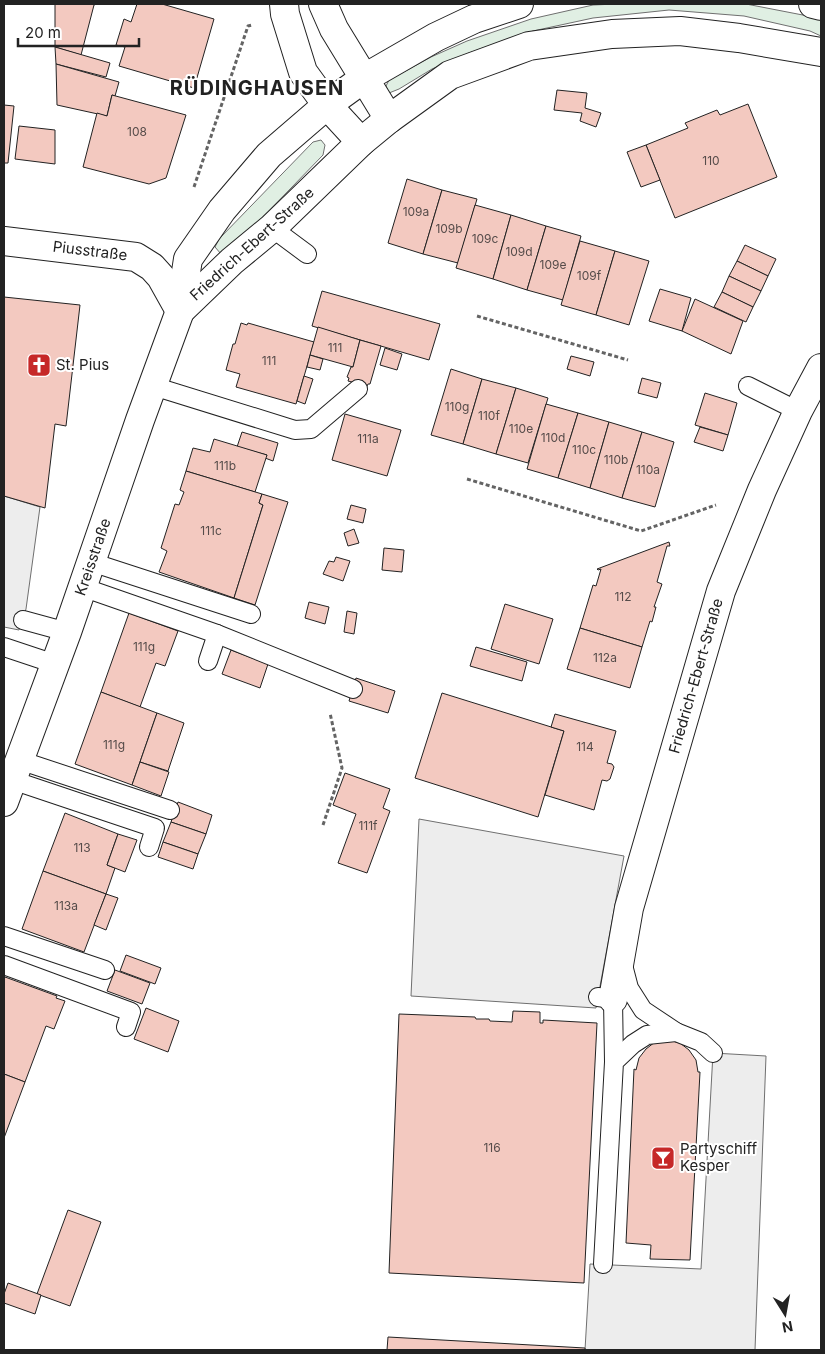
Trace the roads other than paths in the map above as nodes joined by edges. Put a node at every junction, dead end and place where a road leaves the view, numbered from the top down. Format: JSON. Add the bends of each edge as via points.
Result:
{"nodes":[{"id":1,"x":323,"y":4,"type":"edge"},
{"id":2,"x":519,"y":4,"type":"edge"},
{"id":3,"x":813,"y":4,"type":"edge"},
{"id":4,"x":821,"y":6,"type":"edge"},
{"id":5,"x":285,"y":9,"type":"edge"},
{"id":6,"x":821,"y":52,"type":"edge"},
{"id":7,"x":363,"y":79,"type":"junction"},
{"id":8,"x":327,"y":105,"type":"junction"},
{"id":9,"x":388,"y":120,"type":"junction"},
{"id":10,"x":361,"y":142,"type":"junction"},
{"id":11,"x":272,"y":228,"type":"junction"},
{"id":12,"x":4,"y":241,"type":"edge"},
{"id":13,"x":308,"y":254,"type":"dead end"},
{"id":14,"x":180,"y":310,"type":"junction"},
{"id":15,"x":821,"y":368,"type":"edge"},
{"id":16,"x":153,"y":386,"type":"junction"},
{"id":17,"x":748,"y":386,"type":"dead end"},
{"id":18,"x":358,"y":389,"type":"dead end"},
{"id":19,"x":798,"y":411,"type":"junction"},
{"id":20,"x":91,"y":562,"type":"junction"},
{"id":21,"x":82,"y":587,"type":"junction"},
{"id":22,"x":251,"y":614,"type":"dead end"},
{"id":23,"x":23,"y":620,"type":"dead end"},
{"id":24,"x":67,"y":632,"type":"junction"},
{"id":25,"x":218,"y":634,"type":"junction"},
{"id":26,"x":4,"y":647,"type":"edge"},
{"id":27,"x":208,"y":661,"type":"dead end"},
{"id":28,"x":55,"y":664,"type":"junction"},
{"id":29,"x":353,"y":689,"type":"dead end"},
{"id":30,"x":12,"y":781,"type":"edge"},
{"id":31,"x":170,"y":810,"type":"dead end"},
{"id":32,"x":149,"y":847,"type":"dead end"},
{"id":33,"x":4,"y":936,"type":"edge"},
{"id":34,"x":621,"y":956,"type":"junction"},
{"id":35,"x":4,"y":966,"type":"edge"},
{"id":36,"x":105,"y":970,"type":"dead end"},
{"id":37,"x":606,"y":998,"type":"joint"},
{"id":38,"x":126,"y":1027,"type":"dead end"},
{"id":39,"x":676,"y":1032,"type":"junction"},
{"id":40,"x":713,"y":1053,"type":"dead end"},
{"id":41,"x":614,"y":1062,"type":"junction"},
{"id":42,"x":603,"y":1264,"type":"dead end"}],
"edges":[{"from":1,"to":7,"type":"street"},
{"from":2,"to":7,"type":"street","name":"Friedrich-Ebert-Straße","via":[[474,19],[436,37]]},
{"from":3,"to":4,"type":"street"},
{"from":5,"to":8,"type":"street","via":[[303,72]]},
{"from":6,"to":9,"type":"street","name":"Friedrich-Ebert-Straße","via":[[680,31],[612,34],[528,46],[450,75]]},
{"from":7,"to":8,"type":"street","name":"Friedrich-Ebert-Straße"},
{"from":7,"to":9,"type":"street"},
{"from":8,"to":10,"type":"street"},
{"from":8,"to":14,"type":"street","name":"Friedrich-Ebert-Straße","via":[[268,155],[222,210],[188,259]]},
{"from":9,"to":10,"type":"street","name":"Friedrich-Ebert-Straße"},
{"from":10,"to":11,"type":"street","name":"Friedrich-Ebert-Straße"},
{"from":11,"to":13,"type":"lane"},
{"from":11,"to":14,"type":"street","name":"Friedrich-Ebert-Straße"},
{"from":12,"to":14,"type":"street","name":"Piusstraße","via":[[136,257],[152,267]]},
{"from":14,"to":16,"type":"street","name":"Kreisstraße"},
{"from":15,"to":19,"type":"street","name":"Friedrich-Ebert-Straße"},
{"from":16,"to":18,"type":"lane","via":[[295,430],[311,429]]},
{"from":16,"to":20,"type":"street","name":"Kreisstraße"},
{"from":17,"to":19,"type":"lane"},
{"from":19,"to":34,"type":"street","name":"Friedrich-Ebert-Straße","via":[[721,591],[622,907]]},
{"from":20,"to":21,"type":"street","name":"Kreisstraße"},
{"from":20,"to":22,"type":"lane"},
{"from":21,"to":24,"type":"street","name":"Kreisstraße"},
{"from":21,"to":25,"type":"lane"},
{"from":23,"to":24,"type":"lane"},
{"from":24,"to":28,"type":"street","name":"Kreisstraße"},
{"from":25,"to":27,"type":"lane"},
{"from":25,"to":29,"type":"lane"},
{"from":26,"to":28,"type":"lane"},
{"from":28,"to":30,"type":"street","name":"Kreisstraße"},
{"from":30,"to":31,"type":"lane"},
{"from":30,"to":32,"type":"lane","via":[[155,828]]},
{"from":33,"to":36,"type":"lane"},
{"from":34,"to":37,"type":"street","name":"Friedrich-Ebert-Straße"},
{"from":34,"to":39,"type":"lane","via":[[629,988],[643,1010]]},
{"from":35,"to":38,"type":"lane","via":[[131,1012]]},
{"from":37,"to":41,"type":"lane"},
{"from":39,"to":40,"type":"lane","via":[[701,1042]]},
{"from":39,"to":41,"type":"lane","via":[[647,1035]]},
{"from":41,"to":42,"type":"lane"}]}
